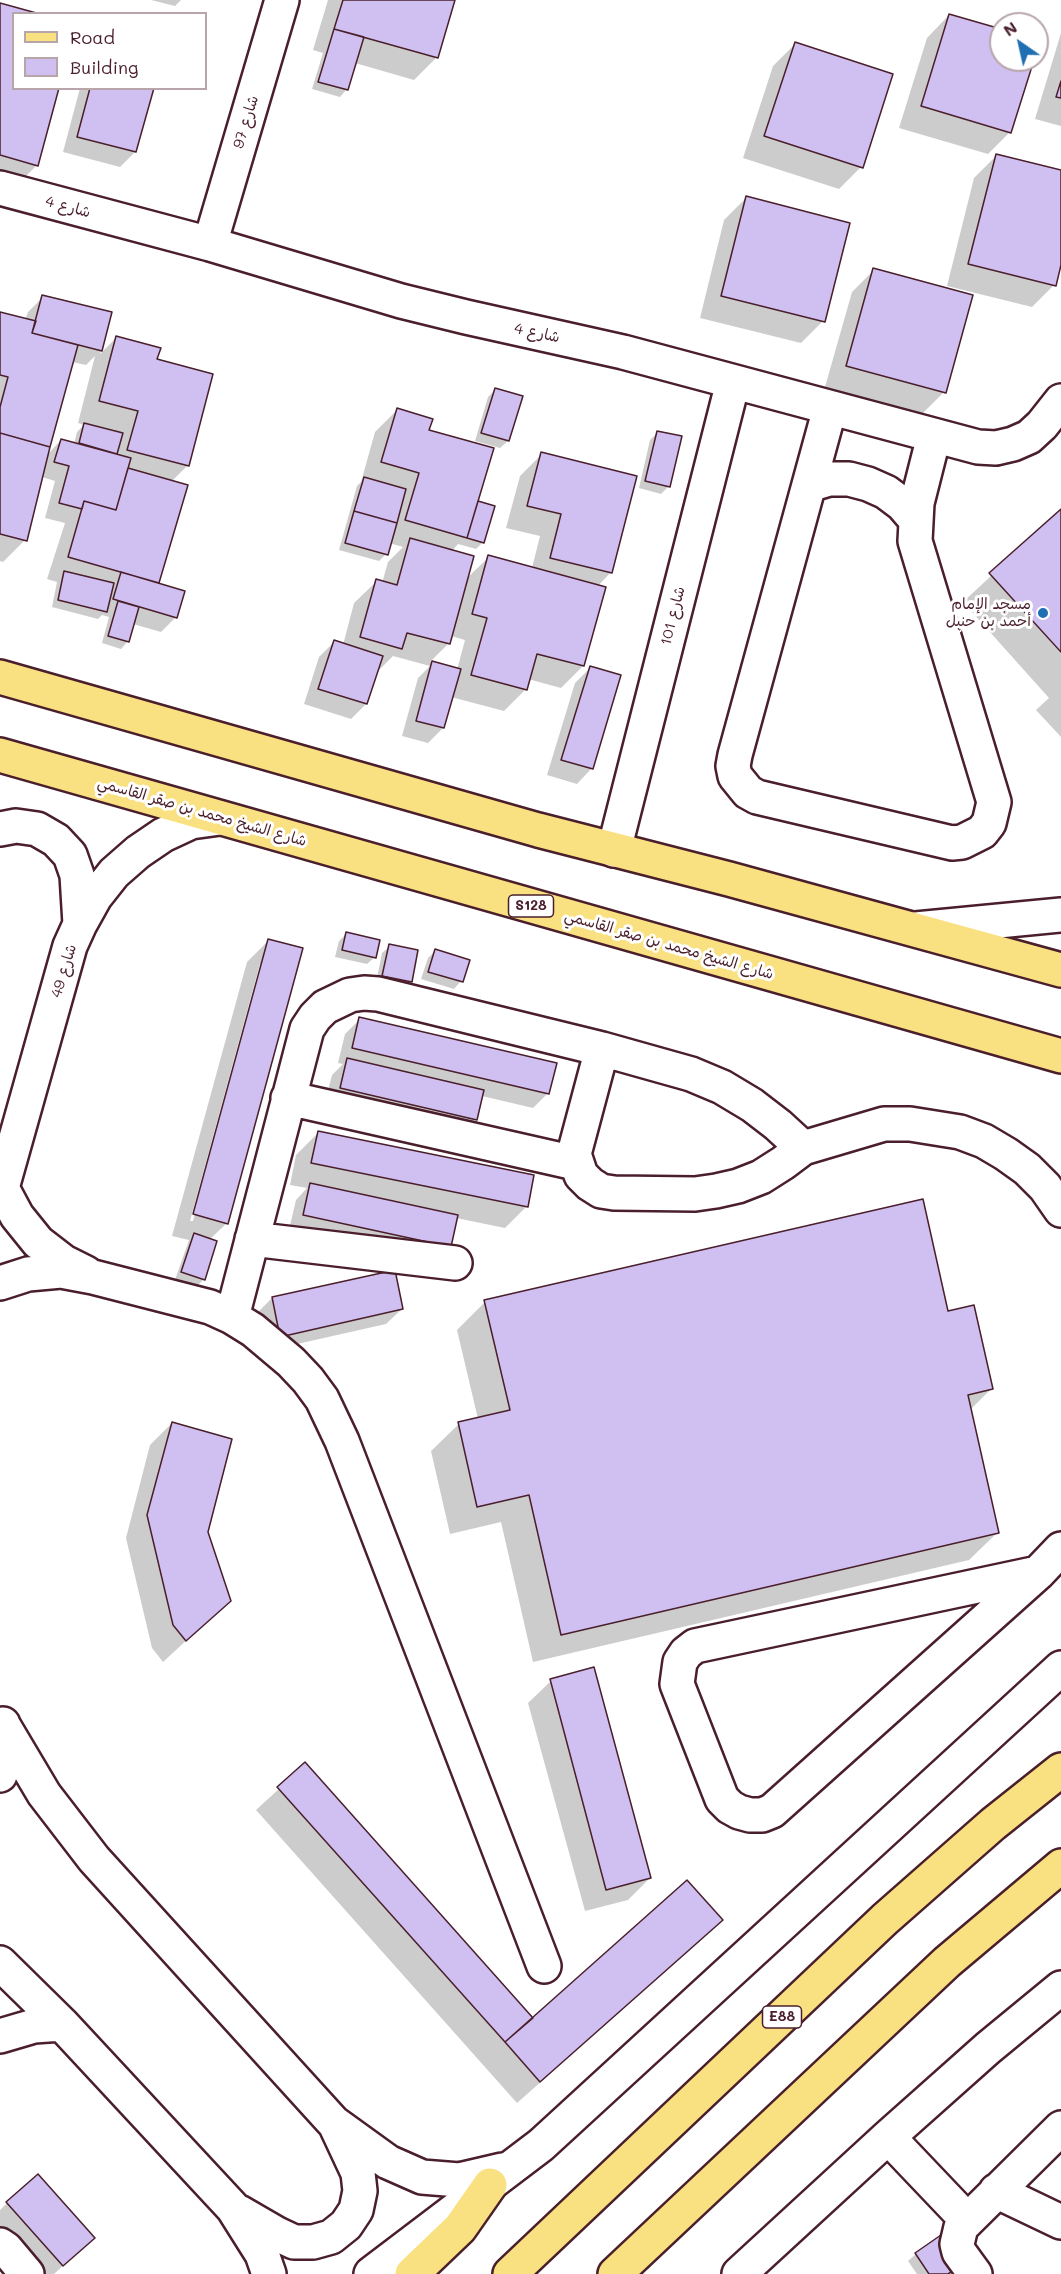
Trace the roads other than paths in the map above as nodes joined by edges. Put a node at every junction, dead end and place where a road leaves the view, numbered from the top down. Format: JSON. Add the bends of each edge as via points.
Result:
{"nodes":[{"id":1,"x":282,"y":0,"type":"edge"},
{"id":2,"x":0,"y":188,"type":"edge"},
{"id":3,"x":210,"y":244,"type":"junction"},
{"id":4,"x":733,"y":382,"type":"junction"},
{"id":5,"x":1061,"y":401,"type":"edge"},
{"id":6,"x":830,"y":408,"type":"junction"},
{"id":7,"x":934,"y":436,"type":"junction"},
{"id":8,"x":809,"y":485,"type":"junction"},
{"id":9,"x":915,"y":519,"type":"junction"},
{"id":10,"x":0,"y":677,"type":"edge"},
{"id":11,"x":0,"y":755,"type":"edge"},
{"id":12,"x":220,"y":818,"type":"junction"},
{"id":13,"x":0,"y":829,"type":"edge"},
{"id":14,"x":614,"y":850,"type":"junction"},
{"id":15,"x":1061,"y":915,"type":"edge"},
{"id":16,"x":80,"y":924,"type":"junction"},
{"id":17,"x":913,"y":930,"type":"junction"},
{"id":18,"x":1061,"y":970,"type":"edge"},
{"id":19,"x":602,"y":1049,"type":"junction"},
{"id":20,"x":1061,"y":1056,"type":"edge"},
{"id":21,"x":288,"y":1098,"type":"junction"},
{"id":22,"x":803,"y":1148,"type":"junction"},
{"id":23,"x":575,"y":1163,"type":"junction"},
{"id":24,"x":1,"y":1191,"type":"edge"},
{"id":25,"x":1061,"y":1209,"type":"edge"},
{"id":26,"x":252,"y":1239,"type":"junction"},
{"id":27,"x":454,"y":1263,"type":"dead end"},
{"id":28,"x":93,"y":1277,"type":"junction"},
{"id":29,"x":0,"y":1283,"type":"edge"},
{"id":30,"x":232,"y":1317,"type":"junction"},
{"id":31,"x":1061,"y":1549,"type":"edge"},
{"id":32,"x":1038,"y":1573,"type":"junction"},
{"id":33,"x":1061,"y":1668,"type":"edge"},
{"id":34,"x":2,"y":1715,"type":"edge"},
{"id":35,"x":1061,"y":1770,"type":"edge"},
{"id":36,"x":0,"y":1775,"type":"edge"},
{"id":37,"x":1061,"y":1866,"type":"edge"},
{"id":38,"x":0,"y":1963,"type":"edge"},
{"id":39,"x":544,"y":1966,"type":"dead end"},
{"id":40,"x":1061,"y":1988,"type":"edge"},
{"id":41,"x":62,"y":2024,"type":"junction"},
{"id":42,"x":0,"y":2036,"type":"edge"},
{"id":43,"x":334,"y":2123,"type":"junction"},
{"id":44,"x":1061,"y":2128,"type":"edge"},
{"id":45,"x":888,"y":2137,"type":"junction"},
{"id":46,"x":502,"y":2176,"type":"junction"},
{"id":47,"x":996,"y":2191,"type":"junction"},
{"id":48,"x":233,"y":2208,"type":"junction"},
{"id":49,"x":967,"y":2220,"type":"junction"},
{"id":50,"x":1061,"y":2222,"type":"edge"},
{"id":51,"x":0,"y":2246,"type":"edge"},
{"id":52,"x":27,"y":2274,"type":"edge"},
{"id":53,"x":268,"y":2274,"type":"edge"},
{"id":54,"x":371,"y":2274,"type":"edge"},
{"id":55,"x":412,"y":2274,"type":"edge"},
{"id":56,"x":510,"y":2274,"type":"edge"},
{"id":57,"x":615,"y":2274,"type":"edge"},
{"id":58,"x":739,"y":2274,"type":"edge"},
{"id":59,"x":975,"y":2274,"type":"edge"}],
"edges":[{"from":1,"to":3,"type":"street","name":"شارع 97"},
{"from":2,"to":3,"type":"street","name":"شارع 4"},
{"from":3,"to":4,"type":"street","name":"شارع 4","via":[[401,301],[623,352]]},
{"from":4,"to":6,"type":"street","name":"شارع 4"},
{"from":4,"to":14,"type":"street","name":"شارع 101"},
{"from":5,"to":7,"type":"street","name":"شارع 4","via":[[1042,425],[1013,444],[978,447]]},
{"from":6,"to":7,"type":"street","name":"شارع 4"},
{"from":6,"to":8,"type":"street"},
{"from":7,"to":9,"type":"street"},
{"from":8,"to":9,"type":"street","via":[[849,479],[868,484],[886,492]]},
{"from":8,"to":9,"type":"street","via":[[735,755],[735,776],[747,792],[757,797],[952,843],[962,842],[982,832],[989,823],[994,802],[920,561]]},
{"from":10,"to":14,"type":"main road"},
{"from":11,"to":12,"type":"main road","name":"شارع الشيخ محمد بن صقر القاسمي","number":"S128"},
{"from":12,"to":16,"type":"street","name":"شارع 49","via":[[191,822],[138,852],[114,873]]},
{"from":12,"to":20,"type":"main road","name":"شارع الشيخ محمد بن صقر القاسمي","number":"S128"},
{"from":13,"to":16,"type":"street","via":[[37,829],[56,840],[70,855],[77,875]]},
{"from":14,"to":17,"type":"main road"},
{"from":15,"to":17,"type":"street"},
{"from":16,"to":24,"type":"street","name":"شارع 49","via":[[70,946]]},
{"from":17,"to":18,"type":"main road"},
{"from":19,"to":21,"type":"street","via":[[364,993],[337,1000],[315,1017],[307,1029]]},
{"from":19,"to":22,"type":"street","via":[[692,1074],[723,1087],[778,1125]]},
{"from":19,"to":23,"type":"street","via":[[574,1154]]},
{"from":21,"to":23,"type":"street"},
{"from":21,"to":26,"type":"street"},
{"from":22,"to":23,"type":"street","via":[[761,1177],[738,1186],[694,1194],[601,1191],[581,1175]]},
{"from":22,"to":25,"type":"street","via":[[884,1124],[952,1130],[1006,1154],[1045,1187]]},
{"from":24,"to":28,"type":"street","via":[[38,1242]]},
{"from":26,"to":27,"type":"street"},
{"from":26,"to":30,"type":"street"},
{"from":28,"to":29,"type":"street","via":[[61,1271],[28,1274]]},
{"from":28,"to":30,"type":"street","via":[[188,1300]]},
{"from":30,"to":39,"type":"street","via":[[291,1362],[322,1399],[333,1420]]},
{"from":31,"to":32,"type":"street"},
{"from":32,"to":32,"type":"street","via":[[772,1811],[762,1815],[739,1812],[722,1799],[677,1684],[680,1662],[695,1646]]},
{"from":33,"to":46,"type":"street","via":[[541,2145]]},
{"from":34,"to":36,"type":"street","via":[[5,1737]]},
{"from":34,"to":43,"type":"street","via":[[44,1794],[94,1859]]},
{"from":35,"to":56,"type":"main road","number":"E88","via":[[885,1919]]},
{"from":37,"to":57,"type":"main road","via":[[947,1962]]},
{"from":38,"to":41,"type":"street"},
{"from":40,"to":45,"type":"street"},
{"from":41,"to":42,"type":"street","via":[[34,2026]]},
{"from":41,"to":48,"type":"street"},
{"from":43,"to":46,"type":"street","via":[[388,2162],[422,2177],[459,2180]]},
{"from":43,"to":48,"type":"street","via":[[358,2173],[356,2210],[346,2225],[331,2237],[294,2242]]},
{"from":44,"to":47,"type":"street"},
{"from":45,"to":49,"type":"street"},
{"from":45,"to":58,"type":"street"},
{"from":46,"to":54,"type":"street"},
{"from":46,"to":55,"type":"main road","via":[[460,2228]]},
{"from":47,"to":49,"type":"street"},
{"from":47,"to":50,"type":"street"},
{"from":48,"to":53,"type":"street","via":[[262,2254]]},
{"from":49,"to":59,"type":"street","via":[[957,2244],[963,2260]]},
{"from":51,"to":52,"type":"street"}]}
